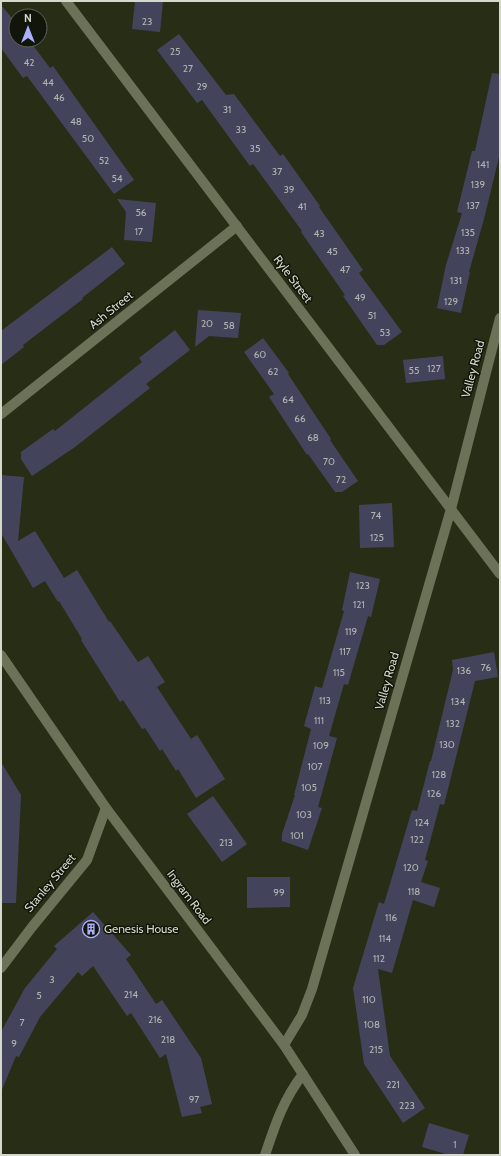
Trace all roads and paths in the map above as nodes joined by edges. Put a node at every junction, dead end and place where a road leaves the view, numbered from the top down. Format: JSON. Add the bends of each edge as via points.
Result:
{"nodes":[{"id":1,"x":66,"y":1,"type":"edge"},
{"id":2,"x":237,"y":226,"type":"junction"},
{"id":3,"x":500,"y":318,"type":"edge"},
{"id":4,"x":1,"y":414,"type":"edge"},
{"id":5,"x":451,"y":509,"type":"junction"},
{"id":6,"x":500,"y":574,"type":"edge"},
{"id":7,"x":1,"y":655,"type":"edge"},
{"id":8,"x":106,"y":808,"type":"junction"},
{"id":9,"x":1,"y":968,"type":"edge"},
{"id":10,"x":284,"y":1045,"type":"junction"},
{"id":11,"x":303,"y":1074,"type":"junction"},
{"id":12,"x":264,"y":1155,"type":"edge"},
{"id":13,"x":355,"y":1155,"type":"edge"}],
"edges":[{"from":1,"to":2,"type":"street","name":"Ryle Street"},
{"from":2,"to":4,"type":"street","name":"Ash Street"},
{"from":2,"to":5,"type":"street","name":"Ryle Street"},
{"from":3,"to":5,"type":"street","name":"Valley Road"},
{"from":5,"to":6,"type":"street","name":"Ryle Street"},
{"from":5,"to":10,"type":"street","name":"Valley Road","via":[[312,989],[302,1015]]},
{"from":7,"to":8,"type":"street","name":"Ingram Road"},
{"from":8,"to":9,"type":"street","name":"Stanley Street","via":[[87,860]]},
{"from":8,"to":10,"type":"street","name":"Ingram Road"},
{"from":10,"to":11,"type":"street","name":"Ingram Road"},
{"from":11,"to":12,"type":"street","via":[[291,1090],[279,1114]]},
{"from":11,"to":13,"type":"street","name":"Ingram Road"}]}
